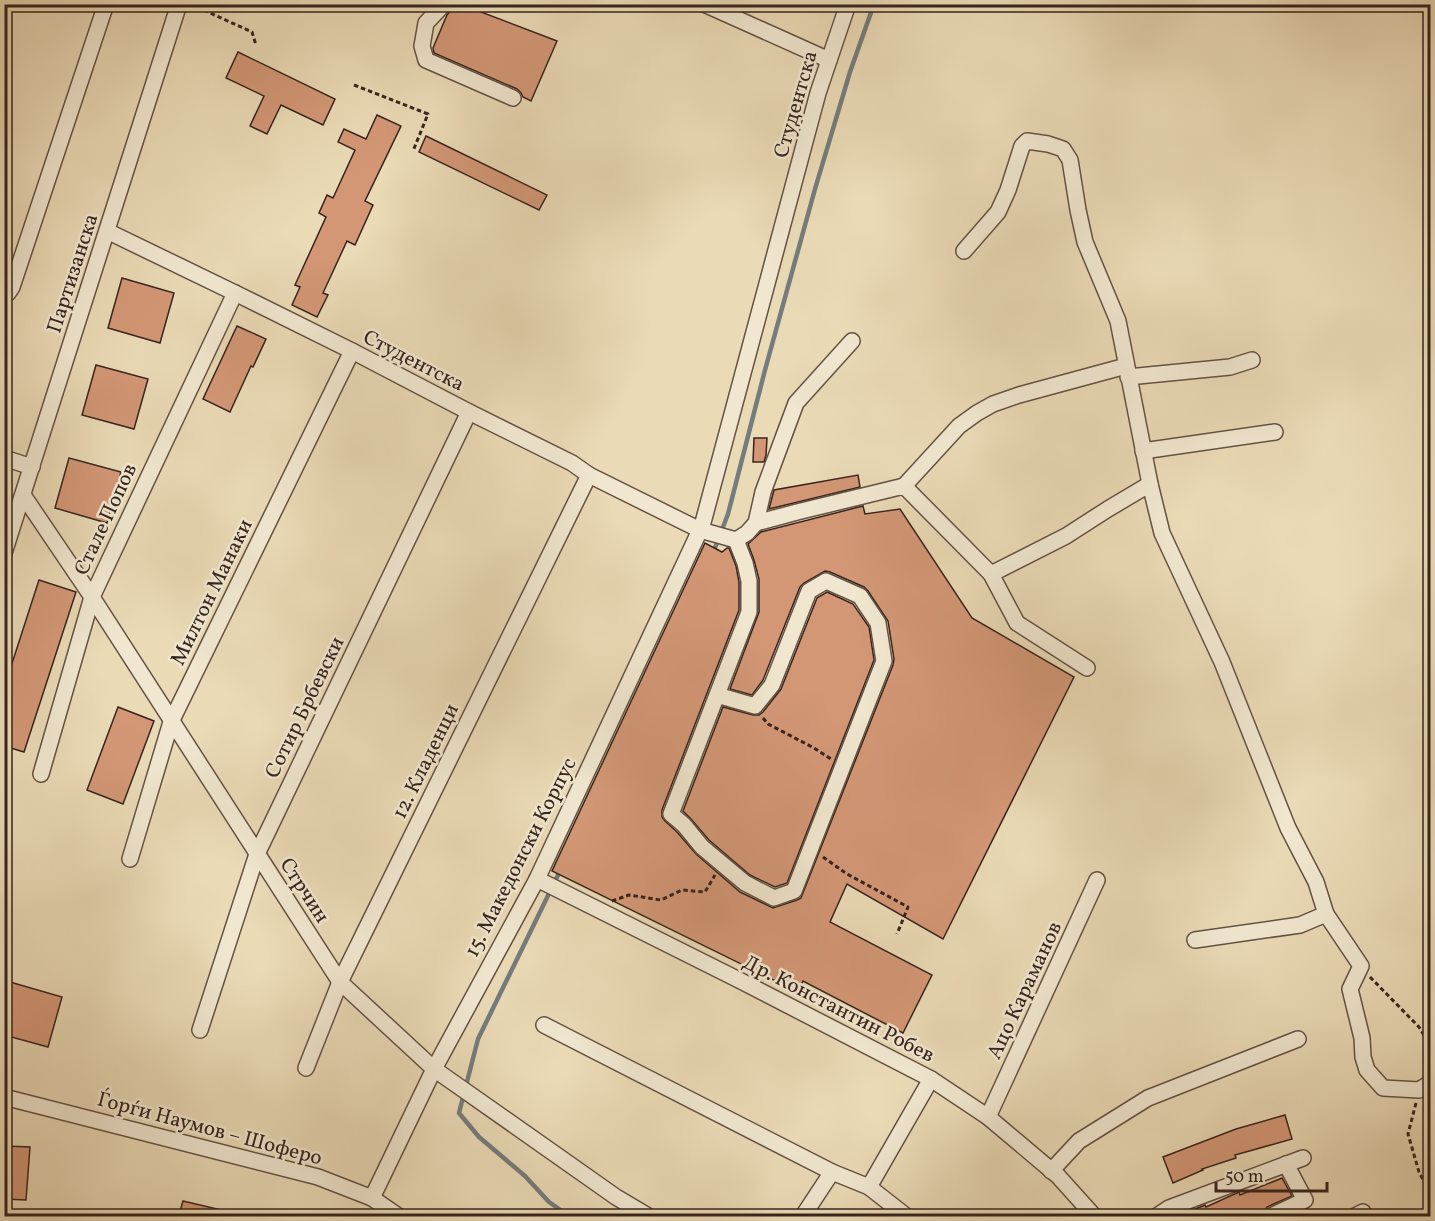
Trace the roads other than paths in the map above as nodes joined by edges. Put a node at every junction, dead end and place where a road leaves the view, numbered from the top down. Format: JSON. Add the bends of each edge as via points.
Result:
{"nodes":[{"id":1,"x":106,"y":4,"type":"edge"},
{"id":2,"x":179,"y":4,"type":"edge"},
{"id":3,"x":444,"y":4,"type":"edge"},
{"id":4,"x":704,"y":4,"type":"edge"},
{"id":5,"x":848,"y":4,"type":"edge"},
{"id":6,"x":829,"y":60,"type":"junction"},
{"id":7,"x":513,"y":98,"type":"dead end"},
{"id":8,"x":107,"y":231,"type":"junction"},
{"id":9,"x":964,"y":251,"type":"dead end"},
{"id":10,"x":235,"y":293,"type":"junction"},
{"id":11,"x":4,"y":294,"type":"edge"},
{"id":12,"x":852,"y":341,"type":"dead end"},
{"id":13,"x":352,"y":351,"type":"junction"},
{"id":14,"x":1252,"y":360,"type":"dead end"},
{"id":15,"x":1127,"y":372,"type":"junction"},
{"id":16,"x":470,"y":412,"type":"junction"},
{"id":17,"x":1275,"y":432,"type":"dead end"},
{"id":18,"x":1143,"y":451,"type":"junction"},
{"id":19,"x":4,"y":458,"type":"edge"},
{"id":20,"x":32,"y":467,"type":"junction"},
{"id":21,"x":589,"y":475,"type":"junction"},
{"id":22,"x":1150,"y":484,"type":"junction"},
{"id":23,"x":904,"y":486,"type":"junction"},
{"id":24,"x":23,"y":495,"type":"junction"},
{"id":25,"x":756,"y":523,"type":"junction"},
{"id":26,"x":700,"y":530,"type":"junction"},
{"id":27,"x":736,"y":540,"type":"junction"},
{"id":28,"x":4,"y":554,"type":"edge"},
{"id":29,"x":991,"y":574,"type":"junction"},
{"id":30,"x":92,"y":597,"type":"junction"},
{"id":31,"x":1087,"y":668,"type":"dead end"},
{"id":32,"x":717,"y":695,"type":"junction"},
{"id":33,"x":171,"y":722,"type":"junction"},
{"id":34,"x":41,"y":774,"type":"dead end"},
{"id":35,"x":257,"y":854,"type":"junction"},
{"id":36,"x":130,"y":859,"type":"dead end"},
{"id":37,"x":537,"y":879,"type":"junction"},
{"id":38,"x":1097,"y":880,"type":"dead end"},
{"id":39,"x":1326,"y":914,"type":"junction"},
{"id":40,"x":1195,"y":940,"type":"dead end"},
{"id":41,"x":340,"y":982,"type":"junction"},
{"id":42,"x":544,"y":1025,"type":"dead end"},
{"id":43,"x":200,"y":1030,"type":"dead end"},
{"id":44,"x":1298,"y":1039,"type":"dead end"},
{"id":45,"x":306,"y":1068,"type":"dead end"},
{"id":46,"x":434,"y":1069,"type":"junction"},
{"id":47,"x":930,"y":1079,"type":"junction"},
{"id":48,"x":1425,"y":1086,"type":"edge"},
{"id":49,"x":4,"y":1097,"type":"edge"},
{"id":50,"x":988,"y":1117,"type":"junction"},
{"id":51,"x":1303,"y":1158,"type":"dead end"},
{"id":52,"x":1286,"y":1164,"type":"junction"},
{"id":53,"x":1051,"y":1171,"type":"junction"},
{"id":54,"x":832,"y":1172,"type":"junction"},
{"id":55,"x":869,"y":1187,"type":"junction"},
{"id":56,"x":372,"y":1198,"type":"junction"},
{"id":57,"x":398,"y":1216,"type":"edge"},
{"id":58,"x":648,"y":1216,"type":"edge"},
{"id":59,"x":803,"y":1216,"type":"edge"},
{"id":60,"x":906,"y":1216,"type":"edge"},
{"id":61,"x":1092,"y":1216,"type":"edge"},
{"id":62,"x":1157,"y":1216,"type":"edge"},
{"id":63,"x":1271,"y":1216,"type":"edge"}],
"edges":[{"from":1,"to":11,"type":"street","via":[[12,286]]},
{"from":2,"to":8,"type":"street","name":"Партизанска"},
{"from":3,"to":7,"type":"street","via":[[426,23],[422,46],[426,60]]},
{"from":4,"to":6,"type":"street"},
{"from":5,"to":6,"type":"street","name":"Студентска"},
{"from":6,"to":26,"type":"street","name":"Студентска"},
{"from":8,"to":10,"type":"street","name":"Студентска"},
{"from":8,"to":20,"type":"street","name":"Партизанска"},
{"from":9,"to":15,"type":"street","via":[[998,212],[1022,146],[1035,141],[1063,149],[1070,160],[1085,242],[1118,321]]},
{"from":10,"to":13,"type":"street","name":"Студентска"},
{"from":10,"to":30,"type":"street","name":"Стале Попов"},
{"from":12,"to":25,"type":"street","via":[[796,403],[763,492]]},
{"from":13,"to":16,"type":"street","name":"Студентска"},
{"from":13,"to":33,"type":"street","name":"Милтон Манаки"},
{"from":14,"to":15,"type":"street","via":[[1230,367]]},
{"from":15,"to":18,"type":"street"},
{"from":15,"to":23,"type":"street","via":[[993,404],[959,426]]},
{"from":16,"to":21,"type":"street","name":"Студентска"},
{"from":16,"to":35,"type":"street","name":"Сотир Брбевски"},
{"from":17,"to":18,"type":"street"},
{"from":18,"to":22,"type":"street"},
{"from":19,"to":20,"type":"street"},
{"from":20,"to":24,"type":"street","name":"Партизанска"},
{"from":21,"to":26,"type":"street","name":"Студентска"},
{"from":21,"to":41,"type":"street","name":"12. Кладенци"},
{"from":22,"to":29,"type":"street","via":[[1066,536]]},
{"from":22,"to":39,"type":"street","via":[[1162,533],[1222,662]]},
{"from":23,"to":25,"type":"street"},
{"from":23,"to":29,"type":"street"},
{"from":24,"to":28,"type":"street","name":"Партизанска"},
{"from":24,"to":30,"type":"street","name":"Стрчин"},
{"from":25,"to":27,"type":"street"},
{"from":26,"to":27,"type":"street"},
{"from":26,"to":37,"type":"street","name":"15. Македонски Корпус"},
{"from":27,"to":32,"type":"street","via":[[749,581],[748,612]]},
{"from":29,"to":31,"type":"street","via":[[1017,622]]},
{"from":30,"to":33,"type":"street","name":"Стрчин"},
{"from":30,"to":34,"type":"street","name":"Стале Попов"},
{"from":32,"to":32,"type":"street","via":[[755,706],[772,686],[809,591],[826,581],[860,596],[878,623],[884,661],[794,891],[774,898],[745,883],[671,814]]},
{"from":33,"to":35,"type":"street","name":"Стрчин"},
{"from":33,"to":36,"type":"street","name":"Милтон Манаки"},
{"from":35,"to":41,"type":"street","name":"Стрчин"},
{"from":35,"to":43,"type":"street","name":"Сотир Брбевски"},
{"from":37,"to":46,"type":"street","name":"15. Македонски Корпус"},
{"from":37,"to":47,"type":"street","name":"Др. Константин Робев"},
{"from":38,"to":50,"type":"street","name":"Ацо Караманов"},
{"from":39,"to":40,"type":"street","via":[[1300,925]]},
{"from":39,"to":48,"type":"street","via":[[1360,966],[1350,989],[1367,1070],[1383,1088]]},
{"from":41,"to":45,"type":"street","name":"12. Кладенци"},
{"from":41,"to":46,"type":"street","name":"Стрчин"},
{"from":42,"to":54,"type":"street"},
{"from":44,"to":53,"type":"street","via":[[1148,1098],[1079,1141]]},
{"from":46,"to":56,"type":"street","name":"15. Македонски Корпус"},
{"from":46,"to":58,"type":"street","name":"Стрчин"},
{"from":47,"to":50,"type":"street","name":"Др. Константин Робев"},
{"from":47,"to":55,"type":"street"},
{"from":49,"to":56,"type":"street","name":"Ѓорѓи Наумов – Шоферо","via":[[318,1177]]},
{"from":50,"to":53,"type":"street","name":"Др. Константин Робев"},
{"from":51,"to":52,"type":"street"},
{"from":52,"to":62,"type":"street"},
{"from":52,"to":63,"type":"street","via":[[1305,1200]]},
{"from":53,"to":61,"type":"street","name":"Др. Константин Робев"},
{"from":54,"to":55,"type":"street"},
{"from":54,"to":59,"type":"street"},
{"from":55,"to":60,"type":"street"},
{"from":56,"to":57,"type":"street","name":"Ѓорѓи Наумов – Шоферо"}]}
